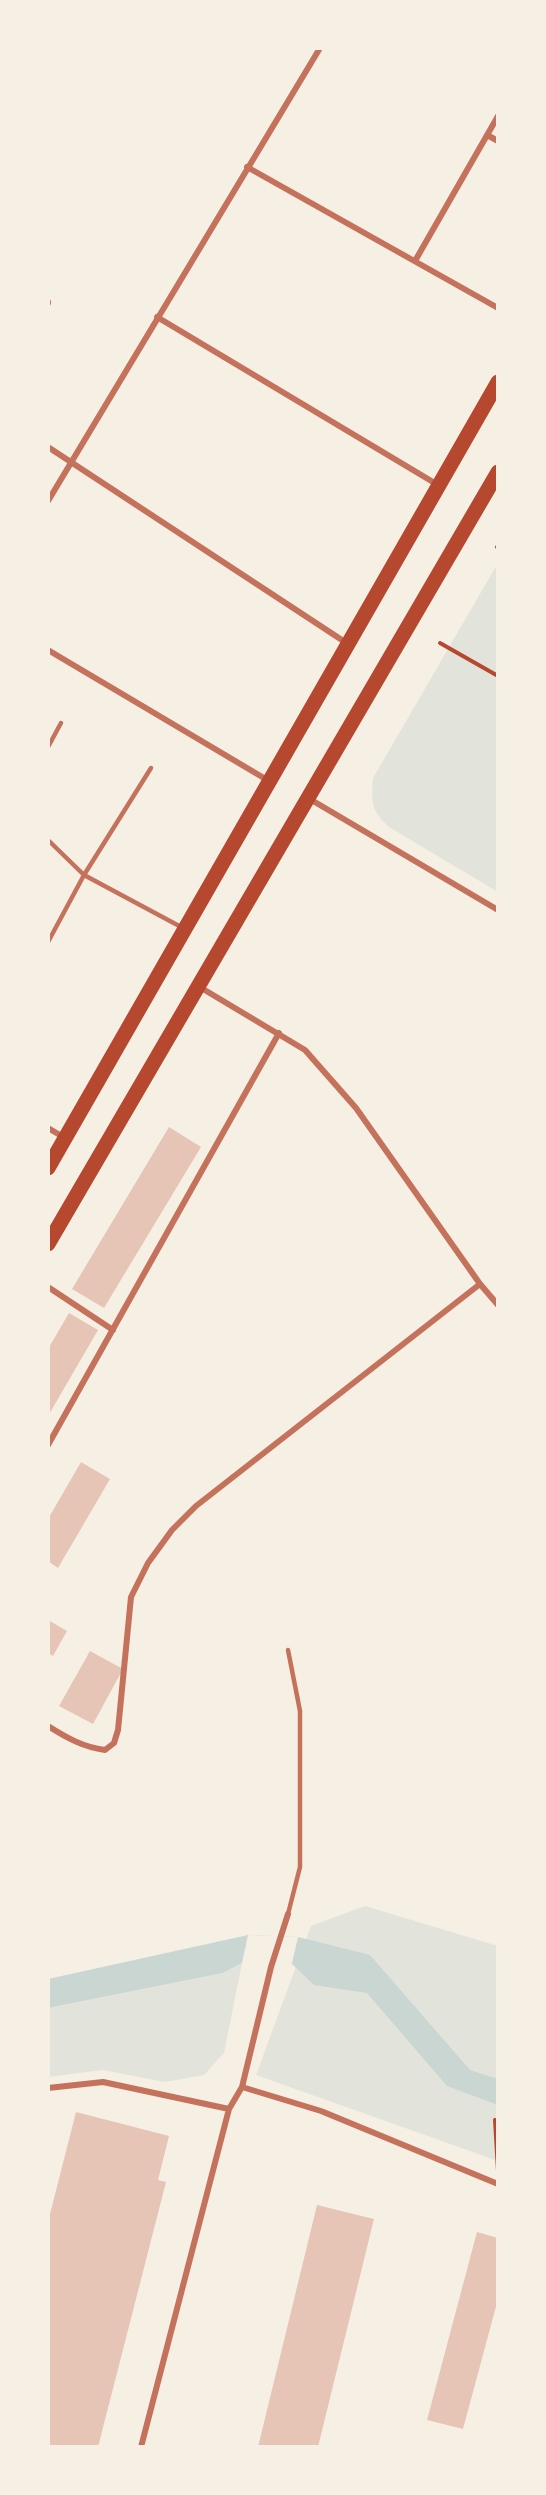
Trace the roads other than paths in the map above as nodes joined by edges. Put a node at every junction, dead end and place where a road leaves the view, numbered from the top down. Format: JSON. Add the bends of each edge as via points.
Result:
{"nodes":[{"id":1,"x":320,"y":48,"type":"edge"},
{"id":2,"x":498,"y":116,"type":"edge"},
{"id":3,"x":487,"y":135,"type":"junction"},
{"id":4,"x":498,"y":141,"type":"edge"},
{"id":5,"x":247,"y":167,"type":"junction"},
{"id":6,"x":415,"y":261,"type":"junction"},
{"id":7,"x":498,"y":308,"type":"edge"},
{"id":8,"x":157,"y":317,"type":"junction"},
{"id":9,"x":498,"y":382,"type":"edge"},
{"id":10,"x":48,"y":447,"type":"edge"},
{"id":11,"x":71,"y":461,"type":"junction"},
{"id":12,"x":498,"y":472,"type":"edge"},
{"id":13,"x":438,"y":486,"type":"junction"},
{"id":14,"x":48,"y":501,"type":"edge"},
{"id":15,"x":348,"y":644,"type":"junction"},
{"id":16,"x":48,"y":650,"type":"edge"},
{"id":17,"x":61,"y":723,"type":"dead end"},
{"id":18,"x":48,"y":747,"type":"edge"},
{"id":19,"x":151,"y":768,"type":"dead end"},
{"id":20,"x":269,"y":782,"type":"junction"},
{"id":21,"x":308,"y":798,"type":"junction"},
{"id":22,"x":48,"y":840,"type":"edge"},
{"id":23,"x":84,"y":875,"type":"junction"},
{"id":24,"x":498,"y":910,"type":"edge"},
{"id":25,"x":185,"y":929,"type":"junction"},
{"id":26,"x":48,"y":942,"type":"edge"},
{"id":27,"x":197,"y":986,"type":"junction"},
{"id":28,"x":279,"y":1033,"type":"junction"},
{"id":29,"x":48,"y":1128,"type":"edge"},
{"id":30,"x":65,"y":1138,"type":"junction"},
{"id":31,"x":48,"y":1168,"type":"edge"},
{"id":32,"x":48,"y":1244,"type":"edge"},
{"id":33,"x":480,"y":1284,"type":"junction"},
{"id":34,"x":48,"y":1287,"type":"edge"},
{"id":35,"x":498,"y":1305,"type":"edge"},
{"id":36,"x":113,"y":1330,"type":"junction"},
{"id":37,"x":48,"y":1445,"type":"edge"},
{"id":38,"x":288,"y":1650,"type":"dead end"},
{"id":39,"x":48,"y":1726,"type":"edge"},
{"id":40,"x":288,"y":1914,"type":"joint"},
{"id":41,"x":242,"y":2087,"type":"junction"},
{"id":42,"x":48,"y":2088,"type":"edge"},
{"id":43,"x":229,"y":2109,"type":"junction"},
{"id":44,"x":498,"y":2184,"type":"edge"},
{"id":45,"x":141,"y":2447,"type":"edge"}],
"edges":[{"from":1,"to":5,"type":"street"},
{"from":2,"to":3,"type":"street"},
{"from":3,"to":4,"type":"street"},
{"from":3,"to":6,"type":"street"},
{"from":5,"to":6,"type":"street"},
{"from":5,"to":8,"type":"street"},
{"from":6,"to":7,"type":"street"},
{"from":8,"to":11,"type":"street"},
{"from":8,"to":13,"type":"street"},
{"from":9,"to":13,"type":"main road"},
{"from":10,"to":11,"type":"street"},
{"from":11,"to":14,"type":"street"},
{"from":11,"to":15,"type":"street"},
{"from":12,"to":21,"type":"main road"},
{"from":13,"to":15,"type":"main road"},
{"from":15,"to":20,"type":"main road"},
{"from":16,"to":20,"type":"street"},
{"from":17,"to":18,"type":"lane"},
{"from":19,"to":23,"type":"lane"},
{"from":20,"to":25,"type":"main road"},
{"from":21,"to":24,"type":"street"},
{"from":21,"to":27,"type":"main road"},
{"from":22,"to":23,"type":"lane"},
{"from":23,"to":25,"type":"lane"},
{"from":23,"to":26,"type":"lane"},
{"from":25,"to":30,"type":"main road"},
{"from":27,"to":28,"type":"street"},
{"from":27,"to":32,"type":"main road"},
{"from":28,"to":33,"type":"street","via":[[305,1050],[356,1108]]},
{"from":28,"to":36,"type":"street"},
{"from":29,"to":30,"type":"street"},
{"from":30,"to":31,"type":"main road"},
{"from":33,"to":35,"type":"street"},
{"from":33,"to":39,"type":"street","via":[[196,1506],[172,1530],[148,1563],[131,1597],[123,1697],[114,1743],[105,1750],[90,1748]]},
{"from":34,"to":36,"type":"street"},
{"from":36,"to":37,"type":"street"},
{"from":38,"to":40,"type":"lane","via":[[300,1711],[300,1867]]},
{"from":40,"to":41,"type":"street"},
{"from":41,"to":43,"type":"street"},
{"from":41,"to":44,"type":"street","via":[[321,2111]]},
{"from":42,"to":43,"type":"street","via":[[104,2082]]},
{"from":43,"to":45,"type":"street"}]}
